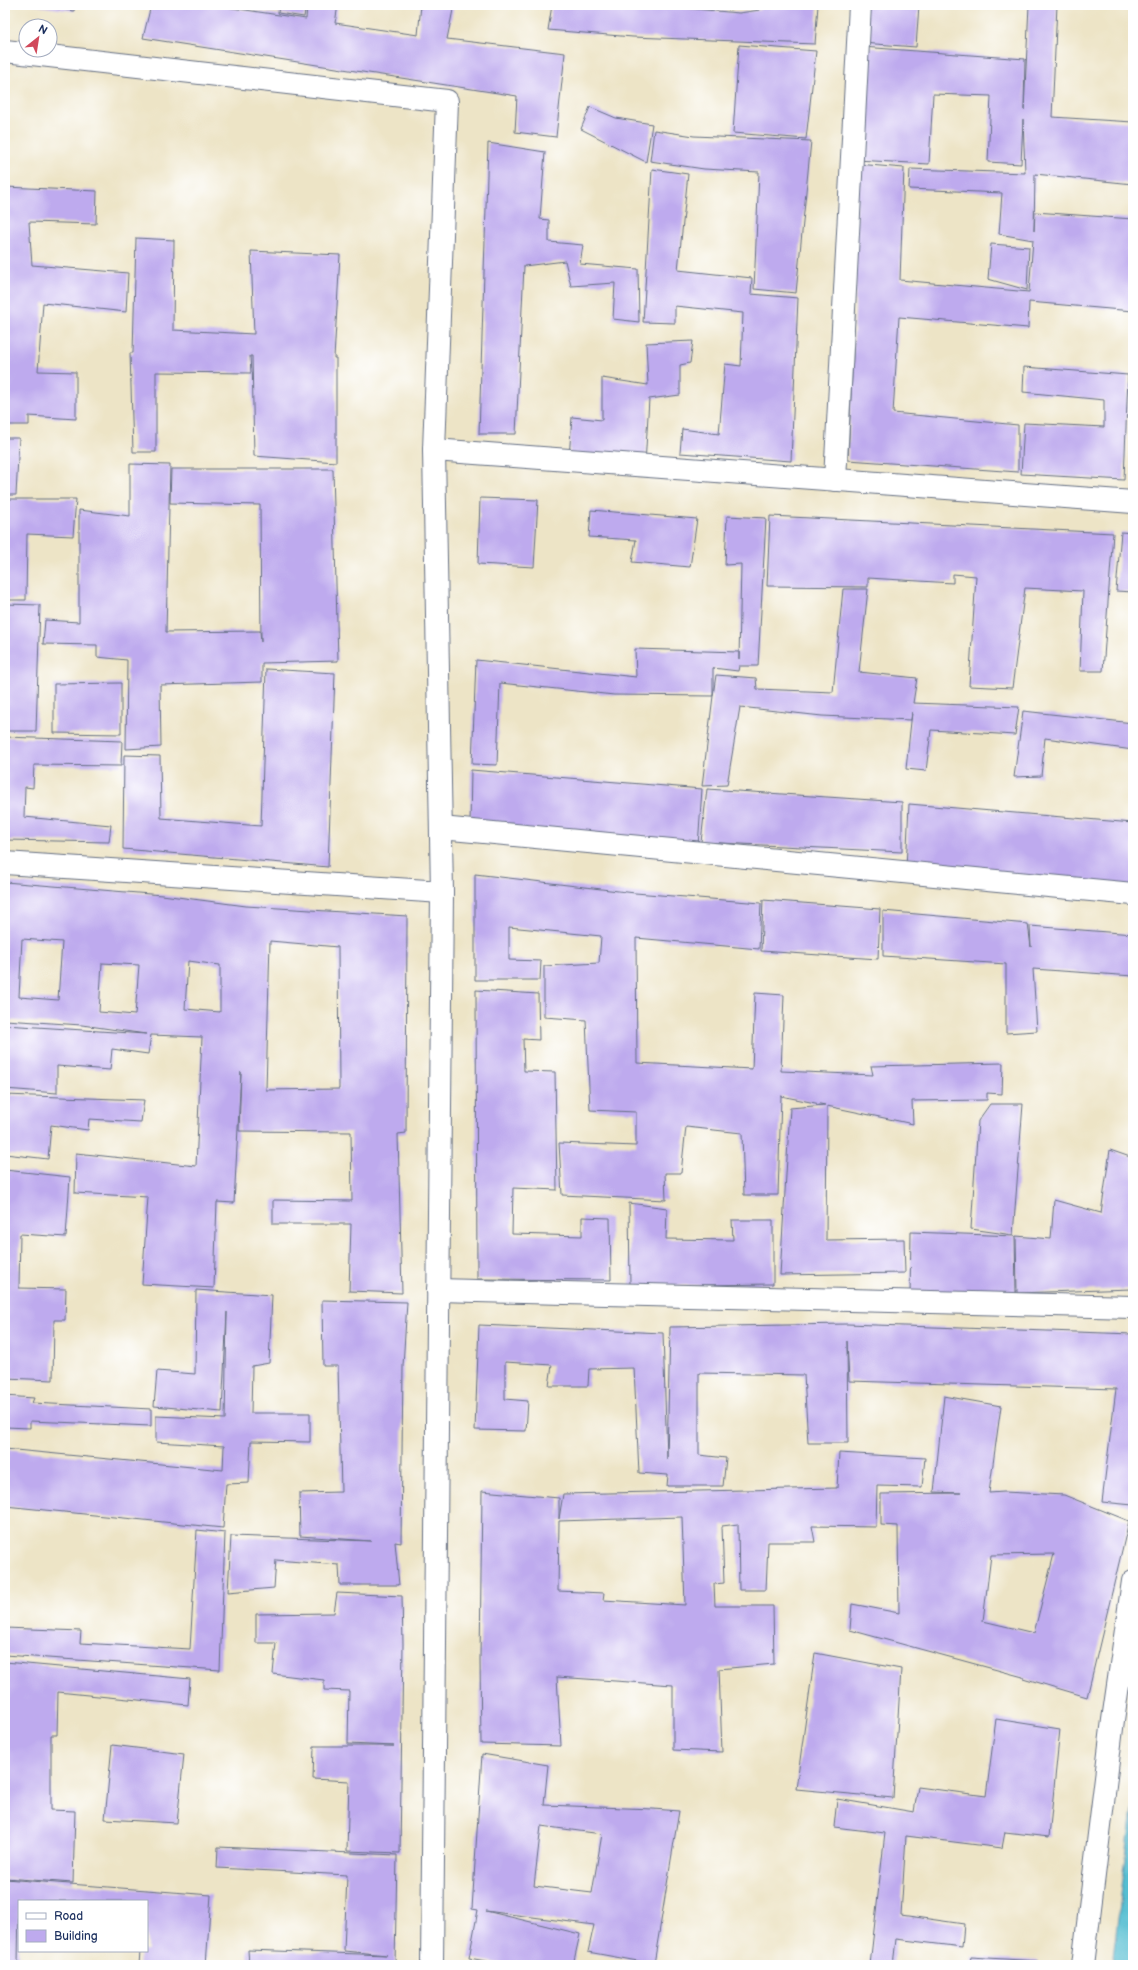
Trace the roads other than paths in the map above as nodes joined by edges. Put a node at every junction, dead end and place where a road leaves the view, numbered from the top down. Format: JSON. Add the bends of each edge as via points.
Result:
{"nodes":[{"id":1,"x":860,"y":5,"type":"edge"},
{"id":2,"x":5,"y":51,"type":"edge"},
{"id":3,"x":434,"y":450,"type":"junction"},
{"id":4,"x":835,"y":480,"type":"junction"},
{"id":5,"x":1133,"y":502,"type":"edge"},
{"id":6,"x":441,"y":828,"type":"junction"},
{"id":7,"x":5,"y":864,"type":"edge"},
{"id":8,"x":442,"y":892,"type":"junction"},
{"id":9,"x":1133,"y":894,"type":"edge"},
{"id":10,"x":438,"y":1290,"type":"junction"},
{"id":11,"x":1133,"y":1307,"type":"edge"},
{"id":12,"x":1133,"y":1581,"type":"edge"},
{"id":13,"x":432,"y":1965,"type":"edge"},
{"id":14,"x":1083,"y":1965,"type":"edge"}],
"edges":[{"from":1,"to":4,"type":"street"},
{"from":2,"to":3,"type":"street","via":[[447,101]]},
{"from":3,"to":4,"type":"street"},
{"from":3,"to":6,"type":"street"},
{"from":4,"to":5,"type":"street"},
{"from":6,"to":8,"type":"street"},
{"from":6,"to":9,"type":"street"},
{"from":7,"to":8,"type":"street"},
{"from":8,"to":10,"type":"street"},
{"from":10,"to":11,"type":"street"},
{"from":10,"to":13,"type":"street"},
{"from":12,"to":14,"type":"street"}]}
